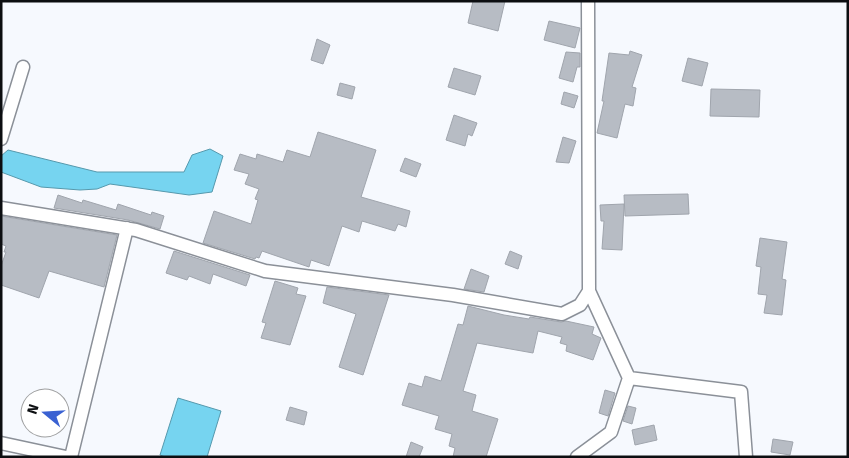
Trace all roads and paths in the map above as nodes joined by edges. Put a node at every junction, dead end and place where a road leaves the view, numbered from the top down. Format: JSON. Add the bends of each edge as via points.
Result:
{"nodes":[{"id":1,"x":588,"y":1,"type":"edge"},
{"id":2,"x":22,"y":66,"type":"dead end"},
{"id":3,"x":1,"y":139,"type":"edge"},
{"id":4,"x":1,"y":208,"type":"edge"},
{"id":5,"x":126,"y":228,"type":"junction"},
{"id":6,"x":589,"y":291,"type":"junction"},
{"id":7,"x":629,"y":378,"type":"junction"},
{"id":8,"x":1,"y":443,"type":"edge"},
{"id":9,"x":66,"y":457,"type":"edge"},
{"id":10,"x":71,"y":457,"type":"edge"},
{"id":11,"x":577,"y":457,"type":"edge"},
{"id":12,"x":746,"y":457,"type":"edge"}],
"edges":[{"from":1,"to":6,"type":"street"},
{"from":2,"to":3,"type":"street"},
{"from":4,"to":5,"type":"street"},
{"from":5,"to":6,"type":"street","via":[[265,272],[453,295],[562,314],[580,305]]},
{"from":5,"to":10,"type":"street"},
{"from":6,"to":7,"type":"street"},
{"from":7,"to":11,"type":"street","via":[[611,432]]},
{"from":7,"to":12,"type":"street","via":[[741,392]]},
{"from":8,"to":9,"type":"street"}]}
